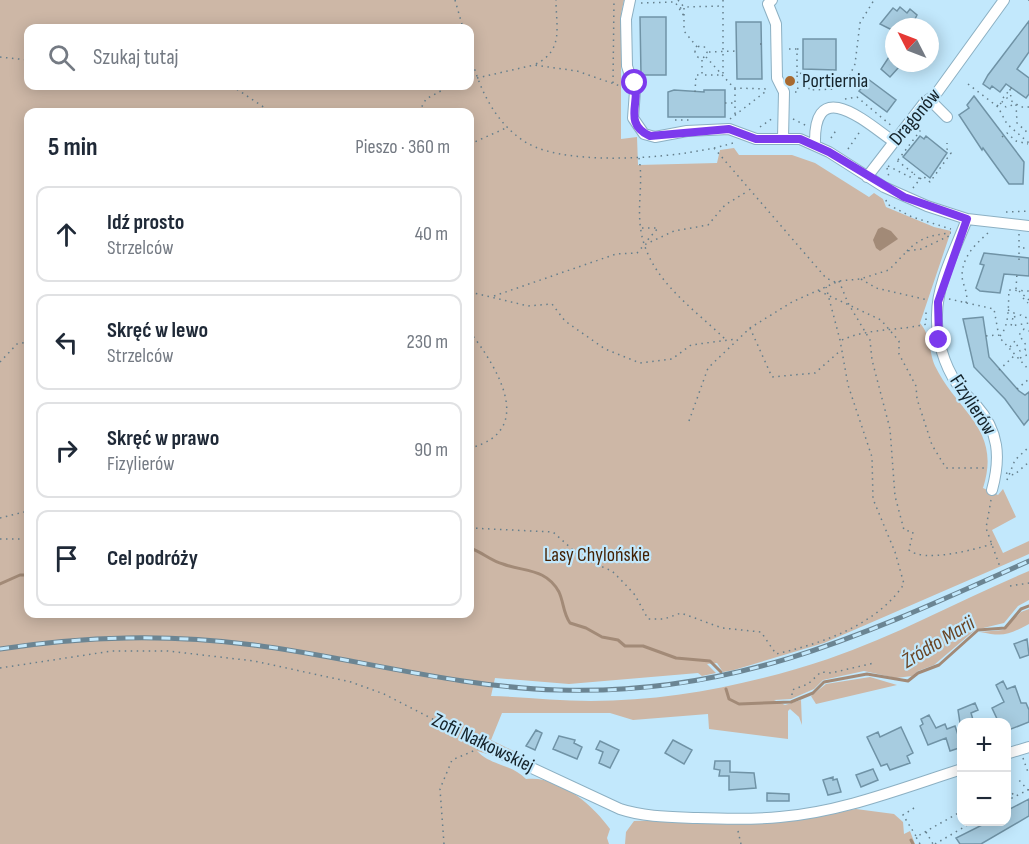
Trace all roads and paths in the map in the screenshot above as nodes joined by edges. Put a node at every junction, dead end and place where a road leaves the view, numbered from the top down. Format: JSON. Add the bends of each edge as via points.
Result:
{"nodes":[{"id":1,"x":455,"y":0,"type":"edge"},
{"id":2,"x":556,"y":0,"type":"edge"},
{"id":3,"x":614,"y":0,"type":"edge"},
{"id":4,"x":678,"y":0,"type":"edge"},
{"id":5,"x":707,"y":0,"type":"edge"},
{"id":6,"x":723,"y":0,"type":"edge"},
{"id":7,"x":772,"y":0,"type":"edge"},
{"id":8,"x":874,"y":0,"type":"edge"},
{"id":9,"x":1004,"y":0,"type":"edge"},
{"id":10,"x":633,"y":2,"type":"edge"},
{"id":11,"x":723,"y":6,"type":"junction"},
{"id":12,"x":684,"y":7,"type":"junction"},
{"id":13,"x":707,"y":7,"type":"junction"},
{"id":14,"x":680,"y":8,"type":"junction"},
{"id":15,"x":684,"y":16,"type":"junction"},
{"id":16,"x":463,"y":24,"type":"edge"},
{"id":17,"x":697,"y":47,"type":"junction"},
{"id":18,"x":789,"y":49,"type":"dead end"},
{"id":19,"x":797,"y":49,"type":"junction"},
{"id":20,"x":803,"y":49,"type":"dead end"},
{"id":21,"x":723,"y":51,"type":"junction"},
{"id":22,"x":737,"y":51,"type":"dead end"},
{"id":23,"x":708,"y":52,"type":"junction"},
{"id":24,"x":0,"y":57,"type":"edge"},
{"id":25,"x":706,"y":57,"type":"junction"},
{"id":26,"x":702,"y":58,"type":"junction"},
{"id":27,"x":24,"y":60,"type":"edge"},
{"id":28,"x":534,"y":65,"type":"junction"},
{"id":29,"x":474,"y":70,"type":"edge"},
{"id":30,"x":797,"y":74,"type":"junction"},
{"id":31,"x":475,"y":75,"type":"joint"},
{"id":32,"x":702,"y":75,"type":"junction"},
{"id":33,"x":723,"y":76,"type":"junction"},
{"id":34,"x":477,"y":78,"type":"junction"},
{"id":35,"x":613,"y":84,"type":"junction"},
{"id":36,"x":968,"y":84,"type":"dead end"},
{"id":37,"x":621,"y":86,"type":"dead end"},
{"id":38,"x":735,"y":88,"type":"junction"},
{"id":39,"x":783,"y":89,"type":"junction"},
{"id":40,"x":238,"y":90,"type":"edge"},
{"id":41,"x":443,"y":90,"type":"edge"},
{"id":42,"x":695,"y":92,"type":"dead end"},
{"id":43,"x":765,"y":92,"type":"dead end"},
{"id":44,"x":857,"y":97,"type":"dead end"},
{"id":45,"x":929,"y":99,"type":"junction"},
{"id":46,"x":1011,"y":99,"type":"junction"},
{"id":47,"x":1001,"y":102,"type":"junction"},
{"id":48,"x":725,"y":103,"type":"dead end"},
{"id":49,"x":735,"y":103,"type":"junction"},
{"id":50,"x":1016,"y":104,"type":"junction"},
{"id":51,"x":997,"y":106,"type":"junction"},
{"id":52,"x":1029,"y":107,"type":"edge"},
{"id":53,"x":264,"y":108,"type":"edge"},
{"id":54,"x":421,"y":108,"type":"edge"},
{"id":55,"x":947,"y":117,"type":"dead end"},
{"id":56,"x":779,"y":118,"type":"dead end"},
{"id":57,"x":788,"y":118,"type":"dead end"},
{"id":58,"x":808,"y":126,"type":"dead end"},
{"id":59,"x":913,"y":126,"type":"dead end"},
{"id":60,"x":507,"y":127,"type":"junction"},
{"id":61,"x":893,"y":127,"type":"dead end"},
{"id":62,"x":837,"y":129,"type":"dead end"},
{"id":63,"x":862,"y":129,"type":"dead end"},
{"id":64,"x":1011,"y":129,"type":"junction"},
{"id":65,"x":1007,"y":133,"type":"junction"},
{"id":66,"x":1029,"y":134,"type":"edge"},
{"id":67,"x":1002,"y":137,"type":"dead end"},
{"id":68,"x":749,"y":138,"type":"junction"},
{"id":69,"x":783,"y":138,"type":"junction"},
{"id":70,"x":831,"y":138,"type":"dead end"},
{"id":71,"x":474,"y":142,"type":"edge"},
{"id":72,"x":894,"y":142,"type":"junction"},
{"id":73,"x":735,"y":143,"type":"dead end"},
{"id":74,"x":947,"y":144,"type":"dead end"},
{"id":75,"x":1029,"y":144,"type":"edge"},
{"id":76,"x":815,"y":145,"type":"junction"},
{"id":77,"x":714,"y":148,"type":"junction"},
{"id":78,"x":848,"y":149,"type":"dead end"},
{"id":79,"x":891,"y":155,"type":"dead end"},
{"id":80,"x":639,"y":157,"type":"junction"},
{"id":81,"x":898,"y":161,"type":"junction"},
{"id":82,"x":913,"y":173,"type":"junction"},
{"id":83,"x":867,"y":177,"type":"junction"},
{"id":84,"x":920,"y":179,"type":"junction"},
{"id":85,"x":889,"y":189,"type":"junction"},
{"id":86,"x":748,"y":191,"type":"junction"},
{"id":87,"x":911,"y":191,"type":"dead end"},
{"id":88,"x":1029,"y":211,"type":"edge"},
{"id":89,"x":1005,"y":212,"type":"dead end"},
{"id":90,"x":967,"y":219,"type":"junction"},
{"id":91,"x":641,"y":227,"type":"junction"},
{"id":92,"x":1024,"y":229,"type":"edge"},
{"id":93,"x":992,"y":230,"type":"dead end"},
{"id":94,"x":955,"y":233,"type":"junction"},
{"id":95,"x":644,"y":245,"type":"junction"},
{"id":96,"x":1019,"y":248,"type":"junction"},
{"id":97,"x":1029,"y":248,"type":"edge"},
{"id":98,"x":907,"y":251,"type":"junction"},
{"id":99,"x":1018,"y":260,"type":"dead end"},
{"id":100,"x":955,"y":272,"type":"dead end"},
{"id":101,"x":1017,"y":273,"type":"dead end"},
{"id":102,"x":963,"y":274,"type":"junction"},
{"id":103,"x":860,"y":279,"type":"junction"},
{"id":104,"x":837,"y":281,"type":"junction"},
{"id":105,"x":826,"y":287,"type":"junction"},
{"id":106,"x":818,"y":290,"type":"junction"},
{"id":107,"x":1017,"y":290,"type":"junction"},
{"id":108,"x":1029,"y":291,"type":"edge"},
{"id":109,"x":949,"y":292,"type":"dead end"},
{"id":110,"x":474,"y":293,"type":"edge"},
{"id":111,"x":493,"y":296,"type":"junction"},
{"id":112,"x":828,"y":296,"type":"junction"},
{"id":113,"x":1023,"y":297,"type":"junction"},
{"id":114,"x":943,"y":302,"type":"junction"},
{"id":115,"x":1029,"y":302,"type":"edge"},
{"id":116,"x":848,"y":303,"type":"junction"},
{"id":117,"x":966,"y":303,"type":"junction"},
{"id":118,"x":1008,"y":310,"type":"junction"},
{"id":119,"x":1013,"y":317,"type":"junction"},
{"id":120,"x":1029,"y":319,"type":"edge"},
{"id":121,"x":937,"y":321,"type":"junction"},
{"id":122,"x":1029,"y":323,"type":"edge"},
{"id":123,"x":750,"y":328,"type":"junction"},
{"id":124,"x":891,"y":330,"type":"junction"},
{"id":125,"x":1029,"y":331,"type":"edge"},
{"id":126,"x":865,"y":332,"type":"junction"},
{"id":127,"x":999,"y":335,"type":"junction"},
{"id":128,"x":986,"y":336,"type":"dead end"},
{"id":129,"x":474,"y":338,"type":"edge"},
{"id":130,"x":737,"y":339,"type":"junction"},
{"id":131,"x":726,"y":340,"type":"junction"},
{"id":132,"x":840,"y":340,"type":"junction"},
{"id":133,"x":24,"y":343,"type":"edge"},
{"id":134,"x":1010,"y":348,"type":"junction"},
{"id":135,"x":841,"y":350,"type":"junction"},
{"id":136,"x":1029,"y":354,"type":"edge"},
{"id":137,"x":1015,"y":355,"type":"junction"},
{"id":138,"x":1019,"y":358,"type":"junction"},
{"id":139,"x":0,"y":362,"type":"edge"},
{"id":140,"x":999,"y":370,"type":"dead end"},
{"id":141,"x":1029,"y":370,"type":"edge"},
{"id":142,"x":1029,"y":379,"type":"edge"},
{"id":143,"x":1017,"y":389,"type":"dead end"},
{"id":144,"x":689,"y":421,"type":"dead end"},
{"id":145,"x":474,"y":447,"type":"edge"},
{"id":146,"x":1029,"y":447,"type":"edge"},
{"id":147,"x":1029,"y":462,"type":"edge"},
{"id":148,"x":1001,"y":468,"type":"junction"},
{"id":149,"x":1009,"y":475,"type":"junction"},
{"id":150,"x":1007,"y":480,"type":"dead end"},
{"id":151,"x":992,"y":490,"type":"joint"},
{"id":152,"x":24,"y":512,"type":"edge"},
{"id":153,"x":0,"y":518,"type":"edge"},
{"id":154,"x":474,"y":528,"type":"edge"},
{"id":155,"x":0,"y":538,"type":"edge"},
{"id":156,"x":24,"y":539,"type":"edge"},
{"id":157,"x":992,"y":544,"type":"junction"},
{"id":158,"x":1000,"y":567,"type":"dead end"},
{"id":159,"x":1029,"y":583,"type":"edge"},
{"id":160,"x":1010,"y":586,"type":"dead end"},
{"id":161,"x":874,"y":663,"type":"dead end"},
{"id":162,"x":0,"y":668,"type":"edge"},
{"id":163,"x":792,"y":695,"type":"dead end"},
{"id":164,"x":486,"y":746,"type":"junction"},
{"id":165,"x":1029,"y":747,"type":"edge"},
{"id":166,"x":1011,"y":752,"type":"edge"},
{"id":167,"x":504,"y":755,"type":"joint"},
{"id":168,"x":1024,"y":760,"type":"dead end"},
{"id":169,"x":957,"y":771,"type":"edge"},
{"id":170,"x":1029,"y":773,"type":"edge"},
{"id":171,"x":1018,"y":779,"type":"dead end"},
{"id":172,"x":1029,"y":790,"type":"edge"},
{"id":173,"x":1011,"y":792,"type":"edge"},
{"id":174,"x":1014,"y":797,"type":"junction"},
{"id":175,"x":1011,"y":798,"type":"edge"},
{"id":176,"x":914,"y":808,"type":"dead end"},
{"id":177,"x":957,"y":813,"type":"edge"},
{"id":178,"x":736,"y":818,"type":"junction"},
{"id":179,"x":965,"y":826,"type":"edge"},
{"id":180,"x":926,"y":831,"type":"junction"},
{"id":181,"x":916,"y":837,"type":"junction"},
{"id":182,"x":444,"y":844,"type":"edge"},
{"id":183,"x":741,"y":844,"type":"edge"},
{"id":184,"x":920,"y":844,"type":"edge"},
{"id":185,"x":934,"y":844,"type":"edge"}],
"edges":[{"from":1,"to":16,"type":"path"},
{"from":2,"to":28,"type":"path","via":[[556,46],[546,59]]},
{"from":3,"to":35,"type":"path"},
{"from":4,"to":12,"type":"path"},
{"from":5,"to":13,"type":"path"},
{"from":6,"to":11,"type":"path"},
{"from":7,"to":39,"type":"street","via":[[768,4],[776,24],[777,72]]},
{"from":8,"to":30,"type":"path","via":[[860,23],[853,70],[843,84],[831,90],[809,90],[808,81],[803,82],[802,73]]},
{"from":9,"to":45,"type":"street","name":"Dragonów"},
{"from":10,"to":14,"type":"path","via":[[671,1]]},
{"from":10,"to":68,"type":"street","via":[[626,19],[627,66],[635,91],[633,118],[639,129],[655,137],[733,129]]},
{"from":11,"to":13,"type":"path"},
{"from":11,"to":21,"type":"path"},
{"from":12,"to":13,"type":"path"},
{"from":12,"to":14,"type":"path"},
{"from":12,"to":15,"type":"path"},
{"from":14,"to":15,"type":"path"},
{"from":15,"to":17,"type":"path","via":[[684,31]]},
{"from":17,"to":23,"type":"path","via":[[704,46]]},
{"from":17,"to":26,"type":"path","via":[[695,54]]},
{"from":18,"to":19,"type":"path"},
{"from":19,"to":20,"type":"path"},
{"from":19,"to":30,"type":"path"},
{"from":21,"to":22,"type":"path"},
{"from":21,"to":23,"type":"path"},
{"from":21,"to":33,"type":"path"},
{"from":23,"to":25,"type":"path"},
{"from":24,"to":27,"type":"path"},
{"from":25,"to":26,"type":"path"},
{"from":25,"to":33,"type":"path"},
{"from":26,"to":32,"type":"path"},
{"from":28,"to":34,"type":"path"},
{"from":28,"to":35,"type":"path","via":[[577,71]]},
{"from":29,"to":31,"type":"path"},
{"from":30,"to":39,"type":"path","via":[[798,92]]},
{"from":31,"to":34,"type":"path"},
{"from":32,"to":33,"type":"path"},
{"from":32,"to":42,"type":"path","via":[[696,75]]},
{"from":33,"to":38,"type":"path"},
{"from":34,"to":60,"type":"path","via":[[488,102]]},
{"from":35,"to":37,"type":"path"},
{"from":36,"to":51,"type":"path"},
{"from":38,"to":39,"type":"path"},
{"from":38,"to":49,"type":"path"},
{"from":39,"to":69,"type":"street"},
{"from":40,"to":53,"type":"path"},
{"from":41,"to":54,"type":"path","via":[[426,99]]},
{"from":43,"to":49,"type":"path","via":[[735,114]]},
{"from":44,"to":61,"type":"path"},
{"from":45,"to":55,"type":"street"},
{"from":45,"to":72,"type":"street","name":"Dragonów"},
{"from":46,"to":47,"type":"path"},
{"from":46,"to":47,"type":"path","via":[[1011,88]]},
{"from":46,"to":50,"type":"path"},
{"from":47,"to":50,"type":"path","via":[[1006,107]]},
{"from":47,"to":51,"type":"path"},
{"from":48,"to":49,"type":"path"},
{"from":50,"to":52,"type":"path"},
{"from":50,"to":66,"type":"path","via":[[1017,123]]},
{"from":51,"to":64,"type":"path"},
{"from":56,"to":68,"type":"path","via":[[764,123]]},
{"from":57,"to":58,"type":"path"},
{"from":59,"to":81,"type":"path","via":[[920,131]]},
{"from":60,"to":71,"type":"path"},
{"from":60,"to":80,"type":"path","via":[[527,143],[553,152],[595,158]]},
{"from":62,"to":70,"type":"path"},
{"from":63,"to":78,"type":"path"},
{"from":64,"to":65,"type":"path"},
{"from":64,"to":75,"type":"path"},
{"from":65,"to":67,"type":"path"},
{"from":65,"to":75,"type":"path","via":[[1016,141]]},
{"from":68,"to":69,"type":"street"},
{"from":69,"to":76,"type":"street"},
{"from":72,"to":76,"type":"street","via":[[852,111],[836,107],[825,111],[816,121]]},
{"from":72,"to":83,"type":"street","name":"Dragonów"},
{"from":73,"to":77,"type":"path"},
{"from":74,"to":84,"type":"path","via":[[951,153],[937,174],[930,182],[923,176]]},
{"from":76,"to":83,"type":"street"},
{"from":77,"to":80,"type":"path"},
{"from":77,"to":86,"type":"path"},
{"from":79,"to":81,"type":"path"},
{"from":80,"to":91,"type":"path"},
{"from":81,"to":82,"type":"path"},
{"from":82,"to":84,"type":"path"},
{"from":82,"to":85,"type":"path","via":[[910,177],[886,164],[893,181]]},
{"from":83,"to":85,"type":"street"},
{"from":84,"to":87,"type":"path"},
{"from":85,"to":90,"type":"street"},
{"from":85,"to":94,"type":"path","via":[[885,196],[887,204]]},
{"from":86,"to":95,"type":"path","via":[[725,205],[708,225],[674,231]]},
{"from":86,"to":104,"type":"path","via":[[826,278]]},
{"from":88,"to":89,"type":"path"},
{"from":90,"to":92,"type":"street"},
{"from":90,"to":114,"type":"street","name":"Fizylierów"},
{"from":91,"to":95,"type":"path"},
{"from":91,"to":95,"type":"path","via":[[658,228]]},
{"from":92,"to":96,"type":"path"},
{"from":93,"to":102,"type":"path","via":[[971,248]]},
{"from":94,"to":98,"type":"path","via":[[921,249]]},
{"from":94,"to":98,"type":"path","via":[[928,235]]},
{"from":95,"to":111,"type":"path","via":[[637,253],[616,254]]},
{"from":95,"to":131,"type":"path","via":[[667,286]]},
{"from":96,"to":97,"type":"path"},
{"from":96,"to":99,"type":"path"},
{"from":98,"to":103,"type":"path","via":[[889,270]]},
{"from":100,"to":102,"type":"path"},
{"from":101,"to":107,"type":"path"},
{"from":102,"to":117,"type":"path"},
{"from":103,"to":104,"type":"path"},
{"from":103,"to":114,"type":"path","via":[[892,293]]},
{"from":104,"to":105,"type":"path"},
{"from":104,"to":116,"type":"path"},
{"from":105,"to":106,"type":"path"},
{"from":105,"to":112,"type":"path"},
{"from":106,"to":112,"type":"path"},
{"from":106,"to":123,"type":"path"},
{"from":107,"to":108,"type":"path"},
{"from":107,"to":113,"type":"path"},
{"from":107,"to":118,"type":"path","via":[[1009,290]]},
{"from":109,"to":114,"type":"path"},
{"from":110,"to":111,"type":"path"},
{"from":111,"to":131,"type":"path","via":[[528,306],[552,304],[565,321],[605,349],[640,363],[672,358],[691,345]]},
{"from":112,"to":116,"type":"path"},
{"from":112,"to":132,"type":"path"},
{"from":113,"to":115,"type":"path"},
{"from":113,"to":115,"type":"path"},
{"from":114,"to":117,"type":"path"},
{"from":114,"to":121,"type":"street","name":"Fizylierów"},
{"from":116,"to":124,"type":"path"},
{"from":116,"to":126,"type":"path"},
{"from":117,"to":127,"type":"path","via":[[994,309]]},
{"from":118,"to":119,"type":"path","via":[[1014,313]]},
{"from":118,"to":127,"type":"path","via":[[1004,332]]},
{"from":119,"to":120,"type":"path","via":[[1022,315]]},
{"from":119,"to":122,"type":"path","via":[[1011,326]]},
{"from":121,"to":124,"type":"path"},
{"from":121,"to":148,"type":"street","name":"Fizylierów","via":[[951,373],[985,416]]},
{"from":123,"to":130,"type":"path"},
{"from":123,"to":135,"type":"path","via":[[772,377],[814,373]]},
{"from":124,"to":126,"type":"path"},
{"from":124,"to":148,"type":"path","via":[[918,390],[917,399],[932,445],[946,468]]},
{"from":125,"to":134,"type":"path","via":[[1024,329],[1019,335],[1025,350],[1020,351],[1015,341]]},
{"from":126,"to":132,"type":"path"},
{"from":126,"to":157,"type":"path","via":[[890,429],[891,462],[902,525],[904,530],[913,532],[909,550],[927,556]]},
{"from":127,"to":128,"type":"path"},
{"from":127,"to":134,"type":"path"},
{"from":129,"to":145,"type":"path","via":[[493,368],[507,406],[502,429],[485,444]]},
{"from":130,"to":131,"type":"path"},
{"from":130,"to":144,"type":"path","via":[[708,368]]},
{"from":132,"to":135,"type":"path"},
{"from":133,"to":139,"type":"path","via":[[17,344]]},
{"from":134,"to":137,"type":"path"},
{"from":135,"to":154,"type":"path","via":[[848,385],[872,457],[873,499],[904,584],[896,596],[861,624],[776,654],[761,632],[722,628],[681,613],[648,619],[635,595],[612,571],[582,558],[553,532]]},
{"from":136,"to":138,"type":"path"},
{"from":137,"to":138,"type":"path"},
{"from":137,"to":140,"type":"path"},
{"from":138,"to":141,"type":"path"},
{"from":142,"to":143,"type":"path"},
{"from":146,"to":149,"type":"path","via":[[1015,460]]},
{"from":147,"to":149,"type":"path"},
{"from":148,"to":149,"type":"path"},
{"from":148,"to":151,"type":"street","name":"Fizylierów"},
{"from":149,"to":150,"type":"path"},
{"from":151,"to":157,"type":"path","via":[[986,528]]},
{"from":152,"to":153,"type":"path"},
{"from":155,"to":156,"type":"path"},
{"from":157,"to":158,"type":"path"},
{"from":159,"to":160,"type":"path"},
{"from":161,"to":163,"type":"path","via":[[821,672],[808,684],[792,690]]},
{"from":162,"to":164,"type":"path","name":"Zofii Nałkowskiej","via":[[112,651],[168,651],[255,661],[351,682],[384,694]]},
{"from":164,"to":167,"type":"path","name":"Zofii Nałkowskiej"},
{"from":164,"to":182,"type":"path","via":[[452,760],[440,789]]},
{"from":165,"to":166,"type":"street"},
{"from":167,"to":178,"type":"street","name":"Zofii Nałkowskiej","via":[[634,814]]},
{"from":168,"to":170,"type":"path"},
{"from":169,"to":178,"type":"street","name":"Zofii Nałkowskiej","via":[[827,810]]},
{"from":171,"to":172,"type":"path"},
{"from":172,"to":174,"type":"path"},
{"from":173,"to":174,"type":"path"},
{"from":174,"to":175,"type":"path"},
{"from":176,"to":181,"type":"path","via":[[903,815]]},
{"from":177,"to":180,"type":"path"},
{"from":178,"to":183,"type":"path"},
{"from":179,"to":185,"type":"path"},
{"from":180,"to":181,"type":"path"},
{"from":180,"to":185,"type":"path"},
{"from":181,"to":184,"type":"path"}]}
